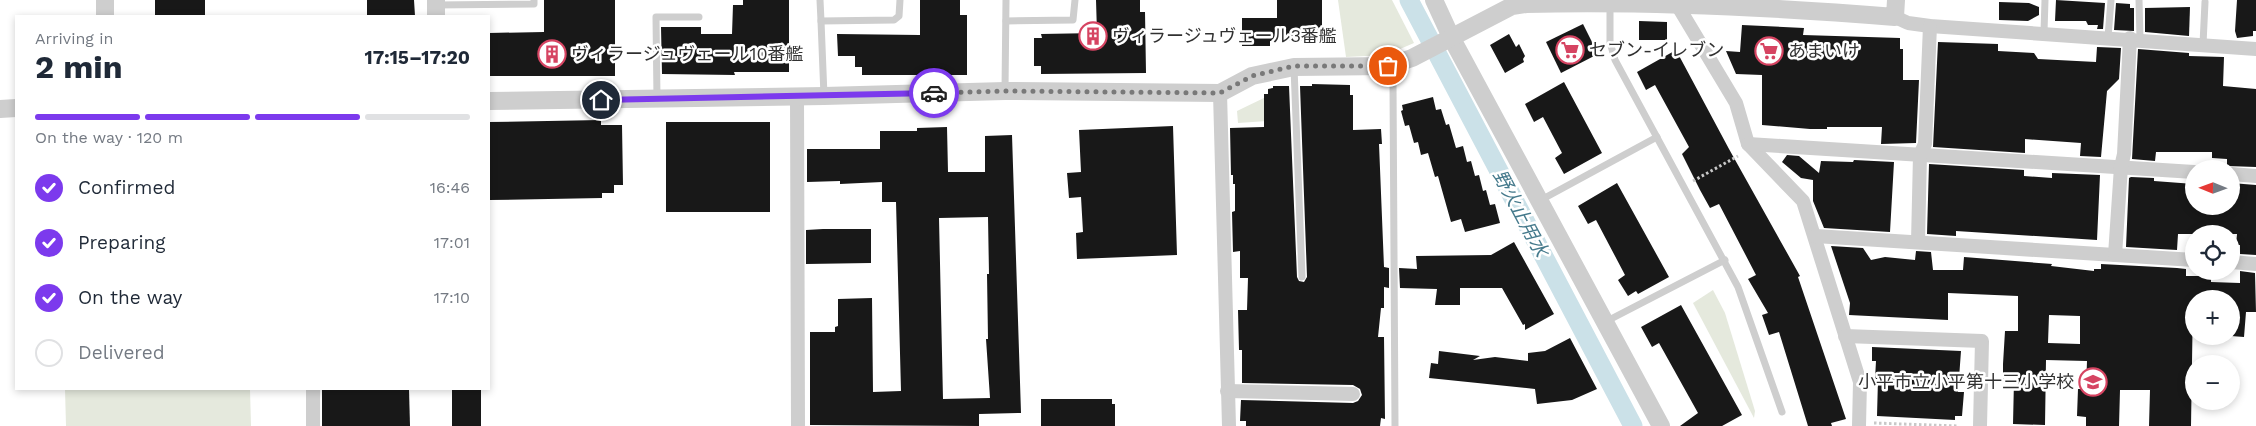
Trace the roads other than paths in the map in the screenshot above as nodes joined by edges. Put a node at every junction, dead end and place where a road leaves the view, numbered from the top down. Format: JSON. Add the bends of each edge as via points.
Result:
{"nodes":[{"id":1,"x":105,"y":0,"type":"edge"},
{"id":2,"x":534,"y":0,"type":"edge"},
{"id":3,"x":820,"y":0,"type":"edge"},
{"id":4,"x":900,"y":0,"type":"edge"},
{"id":5,"x":1006,"y":0,"type":"edge"},
{"id":6,"x":1074,"y":0,"type":"edge"},
{"id":7,"x":1434,"y":0,"type":"edge"},
{"id":8,"x":2044,"y":0,"type":"edge"},
{"id":9,"x":2110,"y":0,"type":"edge"},
{"id":10,"x":2139,"y":0,"type":"edge"},
{"id":11,"x":1610,"y":1,"type":"edge"},
{"id":12,"x":1525,"y":2,"type":"edge"},
{"id":13,"x":2205,"y":2,"type":"dead end"},
{"id":14,"x":1676,"y":3,"type":"junction"},
{"id":15,"x":436,"y":7,"type":"edge"},
{"id":16,"x":1896,"y":8,"type":"edge"},
{"id":17,"x":106,"y":15,"type":"edge"},
{"id":18,"x":699,"y":17,"type":"dead end"},
{"id":19,"x":1006,"y":20,"type":"junction"},
{"id":20,"x":821,"y":21,"type":"junction"},
{"id":21,"x":1930,"y":26,"type":"junction"},
{"id":22,"x":2044,"y":32,"type":"junction"},
{"id":23,"x":2108,"y":37,"type":"junction"},
{"id":24,"x":2135,"y":39,"type":"junction"},
{"id":25,"x":1446,"y":40,"type":"junction"},
{"id":26,"x":2203,"y":44,"type":"junction"},
{"id":27,"x":2256,"y":49,"type":"edge"},
{"id":28,"x":1294,"y":66,"type":"junction"},
{"id":29,"x":1393,"y":83,"type":"dead end"},
{"id":30,"x":1005,"y":91,"type":"junction"},
{"id":31,"x":1220,"y":93,"type":"junction"},
{"id":32,"x":798,"y":96,"type":"junction"},
{"id":33,"x":824,"y":96,"type":"junction"},
{"id":34,"x":657,"y":99,"type":"junction"},
{"id":35,"x":490,"y":101,"type":"edge"},
{"id":36,"x":15,"y":108,"type":"edge"},
{"id":37,"x":0,"y":109,"type":"edge"},
{"id":38,"x":1657,"y":137,"type":"junction"},
{"id":39,"x":1750,"y":146,"type":"junction"},
{"id":40,"x":1920,"y":154,"type":"junction"},
{"id":41,"x":2121,"y":167,"type":"junction"},
{"id":42,"x":2185,"y":171,"type":"edge"},
{"id":43,"x":2240,"y":175,"type":"edge"},
{"id":44,"x":2256,"y":176,"type":"edge"},
{"id":45,"x":1539,"y":201,"type":"junction"},
{"id":46,"x":1815,"y":236,"type":"junction"},
{"id":47,"x":1918,"y":242,"type":"junction"},
{"id":48,"x":2115,"y":255,"type":"junction"},
{"id":49,"x":2185,"y":259,"type":"edge"},
{"id":50,"x":1725,"y":260,"type":"junction"},
{"id":51,"x":2240,"y":263,"type":"edge"},
{"id":52,"x":2256,"y":264,"type":"edge"},
{"id":53,"x":1302,"y":278,"type":"dead end"},
{"id":54,"x":1605,"y":322,"type":"junction"},
{"id":55,"x":1846,"y":336,"type":"junction"},
{"id":56,"x":313,"y":390,"type":"edge"},
{"id":57,"x":1227,"y":391,"type":"junction"},
{"id":58,"x":1352,"y":394,"type":"dead end"},
{"id":59,"x":1782,"y":412,"type":"dead end"},
{"id":60,"x":1863,"y":424,"type":"edge"},
{"id":61,"x":313,"y":426,"type":"edge"},
{"id":62,"x":798,"y":426,"type":"edge"},
{"id":63,"x":1229,"y":426,"type":"edge"},
{"id":64,"x":1396,"y":426,"type":"edge"},
{"id":65,"x":1661,"y":426,"type":"edge"},
{"id":66,"x":1980,"y":426,"type":"edge"}],
"edges":[{"from":1,"to":17,"type":"street"},
{"from":2,"to":15,"type":"lane","via":[[534,4]]},
{"from":3,"to":20,"type":"lane"},
{"from":4,"to":20,"type":"lane","via":[[899,16],[894,20]]},
{"from":5,"to":19,"type":"lane"},
{"from":6,"to":19,"type":"lane","via":[[1072,20]]},
{"from":7,"to":25,"type":"street"},
{"from":8,"to":22,"type":"lane"},
{"from":9,"to":23,"type":"lane"},
{"from":10,"to":24,"type":"lane"},
{"from":11,"to":12,"type":"street"},
{"from":11,"to":14,"type":"street"},
{"from":11,"to":38,"type":"lane","via":[[1610,42],[1615,60]]},
{"from":12,"to":25,"type":"street"},
{"from":13,"to":26,"type":"lane"},
{"from":14,"to":16,"type":"street"},
{"from":14,"to":39,"type":"street","via":[[1736,103]]},
{"from":16,"to":21,"type":"street","via":[[1908,23]]},
{"from":18,"to":34,"type":"lane","via":[[656,17]]},
{"from":19,"to":30,"type":"lane"},
{"from":20,"to":33,"type":"lane"},
{"from":21,"to":22,"type":"street"},
{"from":21,"to":40,"type":"street","via":[[1925,144]]},
{"from":22,"to":23,"type":"street"},
{"from":23,"to":24,"type":"street"},
{"from":24,"to":26,"type":"street"},
{"from":24,"to":41,"type":"street"},
{"from":25,"to":28,"type":"street","via":[[1412,58],[1388,66]]},
{"from":25,"to":45,"type":"street"},
{"from":26,"to":27,"type":"street"},
{"from":28,"to":31,"type":"street","via":[[1252,76]]},
{"from":28,"to":53,"type":"lane"},
{"from":29,"to":64,"type":"lane"},
{"from":30,"to":31,"type":"street"},
{"from":30,"to":33,"type":"street"},
{"from":31,"to":57,"type":"street"},
{"from":32,"to":33,"type":"street"},
{"from":32,"to":34,"type":"street"},
{"from":32,"to":62,"type":"street"},
{"from":34,"to":35,"type":"street"},
{"from":36,"to":37,"type":"street"},
{"from":38,"to":45,"type":"lane"},
{"from":38,"to":50,"type":"lane"},
{"from":39,"to":40,"type":"street"},
{"from":39,"to":46,"type":"street","via":[[1803,201]]},
{"from":40,"to":41,"type":"street"},
{"from":40,"to":47,"type":"street"},
{"from":41,"to":42,"type":"street"},
{"from":41,"to":48,"type":"street"},
{"from":43,"to":44,"type":"street"},
{"from":45,"to":54,"type":"street"},
{"from":46,"to":47,"type":"street"},
{"from":46,"to":55,"type":"street"},
{"from":47,"to":48,"type":"street"},
{"from":48,"to":49,"type":"street"},
{"from":50,"to":54,"type":"lane"},
{"from":50,"to":59,"type":"lane","via":[[1738,286]]},
{"from":51,"to":52,"type":"street"},
{"from":54,"to":65,"type":"street"},
{"from":55,"to":60,"type":"street","via":[[1860,382]]},
{"from":55,"to":66,"type":"street","via":[[1982,341]]},
{"from":56,"to":61,"type":"street"},
{"from":57,"to":58,"type":"street"},
{"from":57,"to":63,"type":"street"}]}
